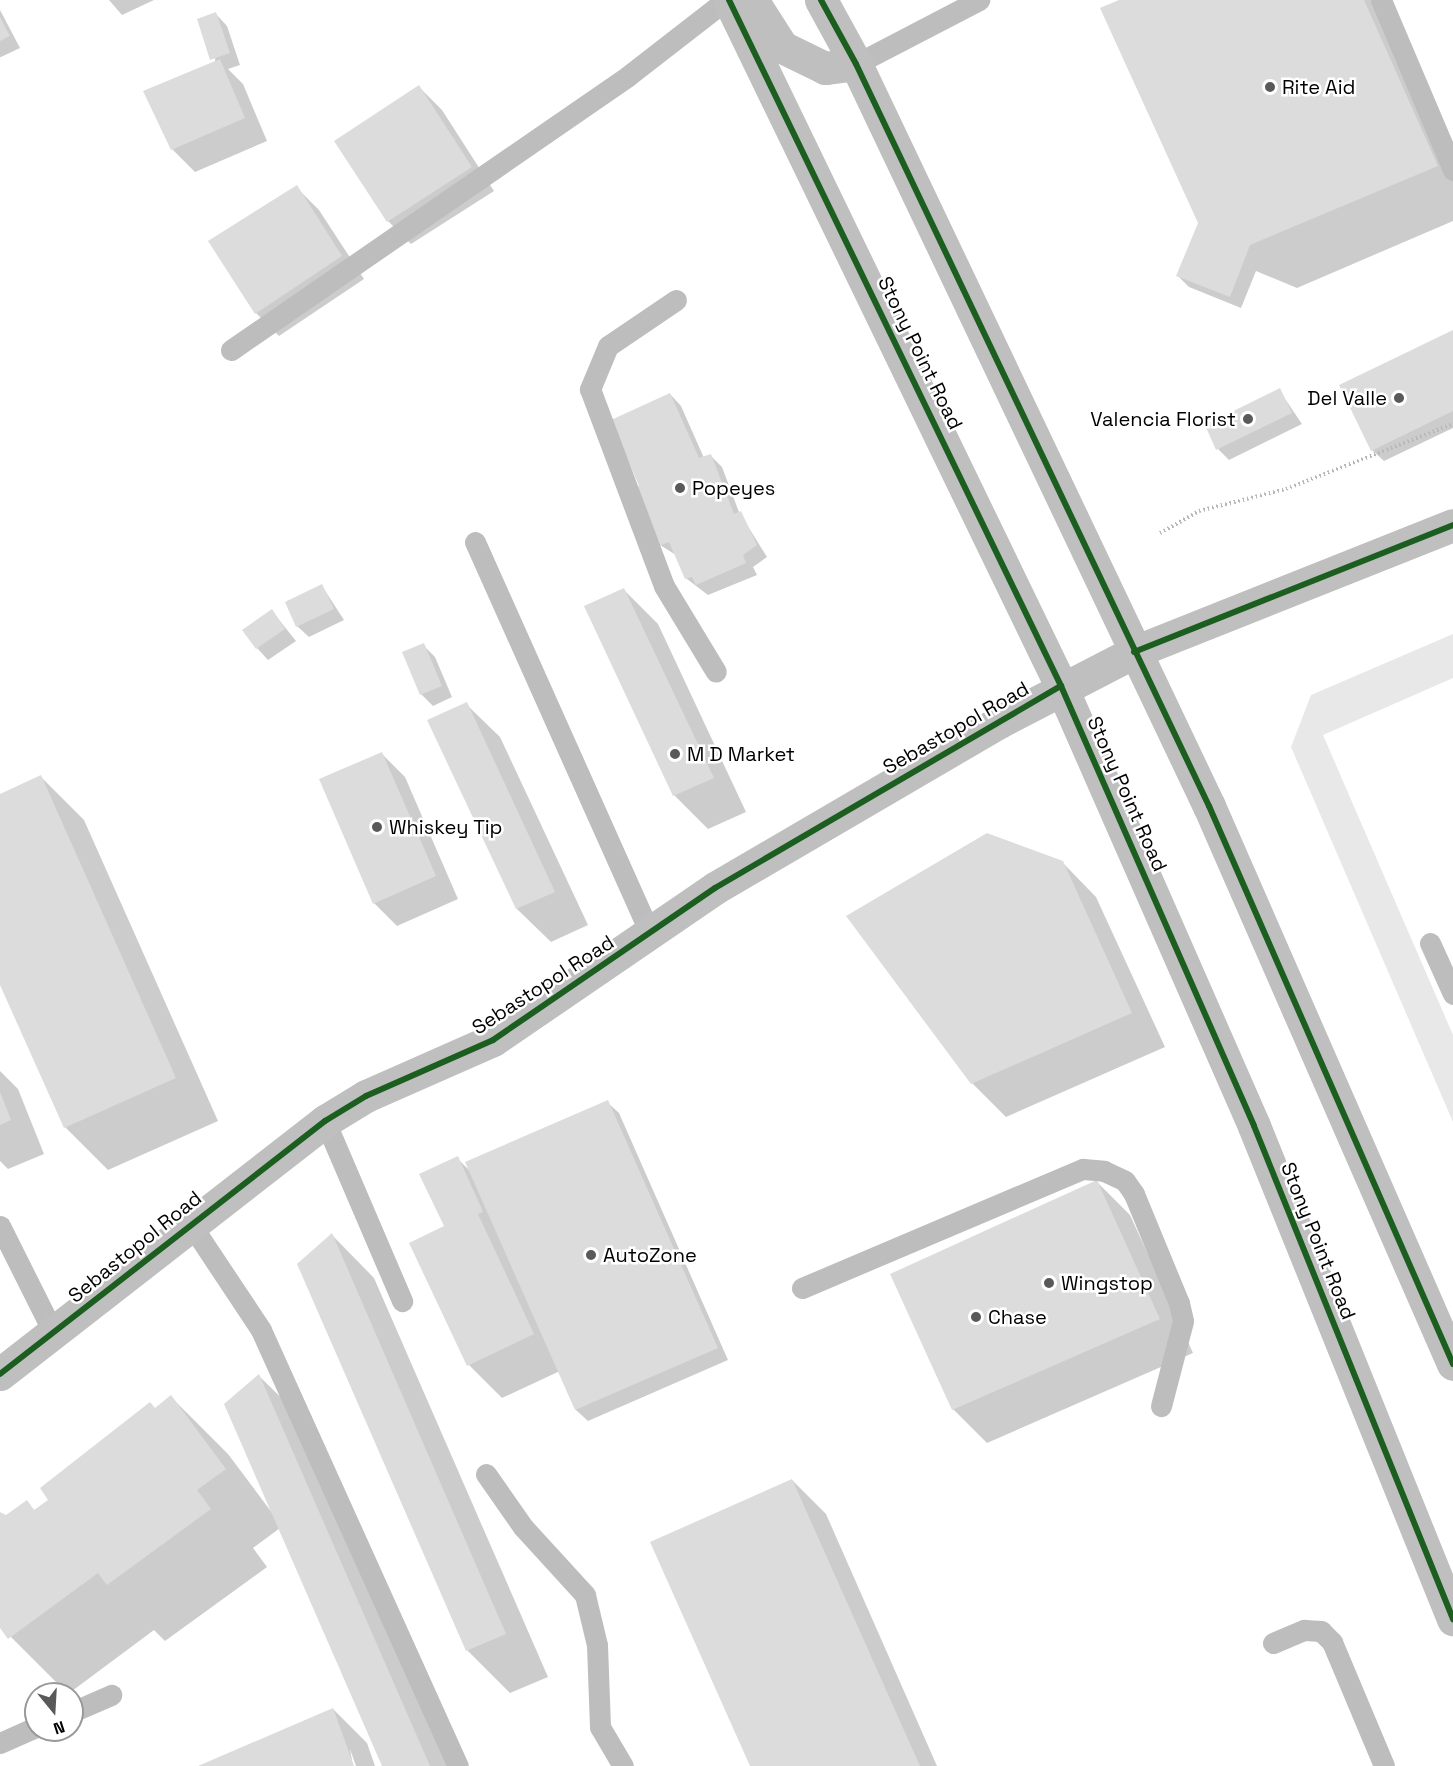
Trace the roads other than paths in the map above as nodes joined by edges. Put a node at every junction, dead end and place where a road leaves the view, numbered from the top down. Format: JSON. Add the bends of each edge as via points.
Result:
{"nodes":[{"id":1,"x":727,"y":0,"type":"edge"},
{"id":2,"x":752,"y":0,"type":"edge"},
{"id":3,"x":821,"y":0,"type":"edge"},
{"id":4,"x":979,"y":0,"type":"edge"},
{"id":5,"x":1381,"y":0,"type":"edge"},
{"id":6,"x":856,"y":64,"type":"junction"},
{"id":7,"x":1453,"y":170,"type":"edge"},
{"id":8,"x":676,"y":300,"type":"dead end"},
{"id":9,"x":231,"y":350,"type":"dead end"},
{"id":10,"x":1453,"y":525,"type":"edge"},
{"id":11,"x":475,"y":542,"type":"dead end"},
{"id":12,"x":1134,"y":652,"type":"junction"},
{"id":13,"x":716,"y":672,"type":"dead end"},
{"id":14,"x":1061,"y":686,"type":"junction"},
{"id":15,"x":650,"y":933,"type":"junction"},
{"id":16,"x":1430,"y":943,"type":"dead end"},
{"id":17,"x":1453,"y":994,"type":"edge"},
{"id":18,"x":324,"y":1121,"type":"junction"},
{"id":19,"x":190,"y":1223,"type":"junction"},
{"id":20,"x":0,"y":1226,"type":"edge"},
{"id":21,"x":802,"y":1288,"type":"dead end"},
{"id":22,"x":402,"y":1301,"type":"dead end"},
{"id":23,"x":54,"y":1334,"type":"junction"},
{"id":24,"x":1453,"y":1364,"type":"edge"},
{"id":25,"x":0,"y":1374,"type":"edge"},
{"id":26,"x":1161,"y":1406,"type":"dead end"},
{"id":27,"x":486,"y":1474,"type":"dead end"},
{"id":28,"x":1453,"y":1619,"type":"edge"},
{"id":29,"x":1273,"y":1643,"type":"dead end"},
{"id":30,"x":111,"y":1695,"type":"dead end"},
{"id":31,"x":84,"y":1707,"type":"edge"},
{"id":32,"x":24,"y":1732,"type":"edge"},
{"id":33,"x":0,"y":1743,"type":"edge"},
{"id":34,"x":459,"y":1766,"type":"edge"},
{"id":35,"x":623,"y":1766,"type":"edge"},
{"id":36,"x":1384,"y":1766,"type":"edge"}],
"edges":[{"from":1,"to":9,"type":"lane","via":[[628,76]]},
{"from":1,"to":14,"type":"main road","name":"Stony Point Road"},
{"from":2,"to":6,"type":"main road","via":[[782,47],[825,68]]},
{"from":3,"to":6,"type":"main road"},
{"from":4,"to":6,"type":"lane"},
{"from":5,"to":7,"type":"lane"},
{"from":6,"to":12,"type":"main road"},
{"from":8,"to":13,"type":"lane","via":[[608,346],[590,389],[664,586]]},
{"from":10,"to":12,"type":"main road","name":"Sebastopol Road"},
{"from":11,"to":15,"type":"lane"},
{"from":12,"to":14,"type":"main road","name":"Sebastopol Road"},
{"from":12,"to":24,"type":"main road","via":[[1276,953]]},
{"from":14,"to":15,"type":"main road","name":"Sebastopol Road","via":[[715,888]]},
{"from":14,"to":28,"type":"main road","name":"Stony Point Road","via":[[1254,1126]]},
{"from":15,"to":18,"type":"main road","name":"Sebastopol Road","via":[[493,1040],[366,1096]]},
{"from":16,"to":17,"type":"lane"},
{"from":18,"to":19,"type":"main road","name":"Sebastopol Road"},
{"from":18,"to":22,"type":"lane"},
{"from":19,"to":23,"type":"main road","name":"Sebastopol Road"},
{"from":19,"to":34,"type":"lane","via":[[261,1330]]},
{"from":20,"to":23,"type":"lane"},
{"from":21,"to":26,"type":"lane","via":[[1083,1169],[1104,1171],[1125,1181],[1134,1194],[1179,1302],[1183,1321]]},
{"from":23,"to":25,"type":"main road","name":"Sebastopol Road"},
{"from":27,"to":35,"type":"lane","via":[[523,1527],[585,1594],[597,1644],[600,1727]]},
{"from":29,"to":36,"type":"lane","via":[[1304,1630],[1321,1631],[1332,1642]]},
{"from":30,"to":31,"type":"lane"},
{"from":32,"to":33,"type":"lane"}]}
